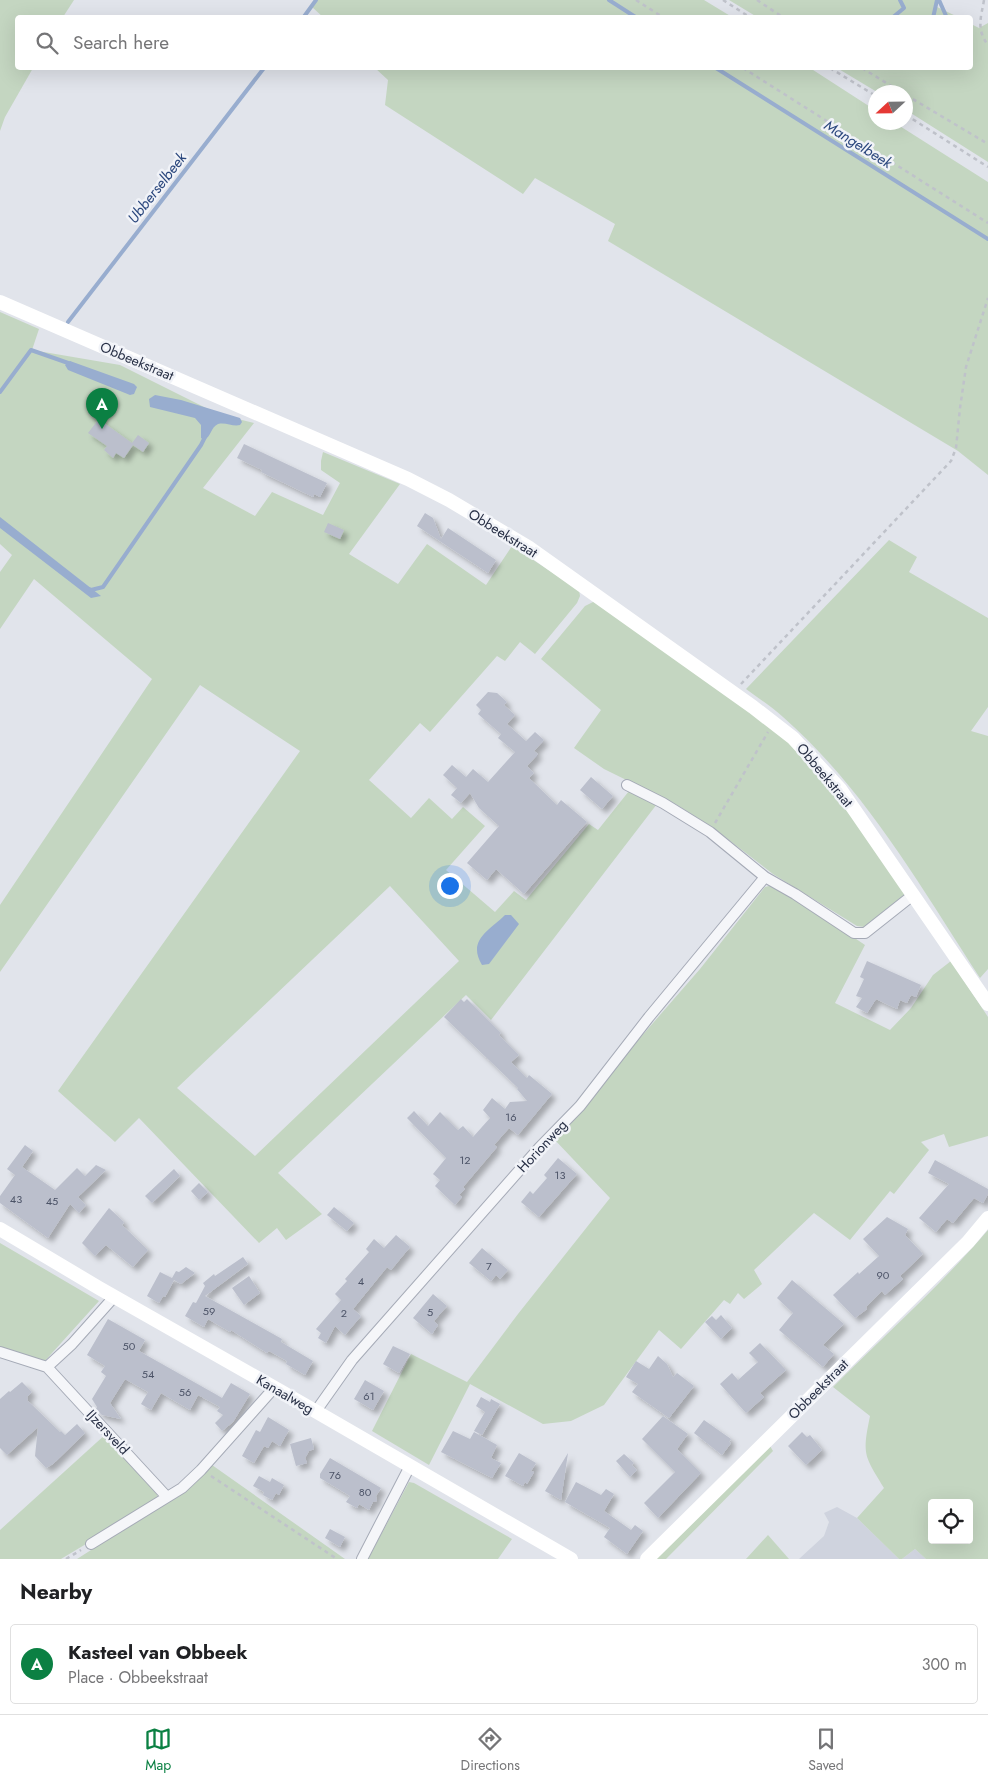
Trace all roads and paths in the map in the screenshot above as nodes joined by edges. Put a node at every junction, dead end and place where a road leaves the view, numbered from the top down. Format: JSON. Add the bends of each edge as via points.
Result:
{"nodes":[{"id":1,"x":636,"y":0,"type":"edge"},
{"id":2,"x":723,"y":0,"type":"edge"},
{"id":3,"x":757,"y":0,"type":"edge"},
{"id":4,"x":984,"y":0,"type":"edge"},
{"id":5,"x":659,"y":15,"type":"edge"},
{"id":6,"x":746,"y":15,"type":"edge"},
{"id":7,"x":780,"y":15,"type":"edge"},
{"id":8,"x":988,"y":45,"type":"edge"},
{"id":9,"x":746,"y":70,"type":"edge"},
{"id":10,"x":833,"y":70,"type":"edge"},
{"id":11,"x":865,"y":70,"type":"edge"},
{"id":12,"x":890,"y":85,"type":"edge"},
{"id":13,"x":868,"y":91,"type":"edge"},
{"id":14,"x":913,"y":99,"type":"edge"},
{"id":15,"x":913,"y":120,"type":"edge"},
{"id":16,"x":988,"y":144,"type":"edge"},
{"id":17,"x":988,"y":168,"type":"edge"},
{"id":18,"x":988,"y":222,"type":"edge"},
{"id":19,"x":988,"y":298,"type":"edge"},
{"id":20,"x":0,"y":302,"type":"edge"},
{"id":21,"x":733,"y":693,"type":"junction"},
{"id":22,"x":774,"y":723,"type":"junction"},
{"id":23,"x":628,"y":785,"type":"dead end"},
{"id":24,"x":710,"y":832,"type":"junction"},
{"id":25,"x":765,"y":877,"type":"junction"},
{"id":26,"x":913,"y":895,"type":"junction"},
{"id":27,"x":988,"y":1004,"type":"edge"},
{"id":28,"x":988,"y":1218,"type":"edge"},
{"id":29,"x":0,"y":1229,"type":"edge"},
{"id":30,"x":114,"y":1297,"type":"junction"},
{"id":31,"x":0,"y":1352,"type":"edge"},
{"id":32,"x":47,"y":1367,"type":"junction"},
{"id":33,"x":274,"y":1388,"type":"junction"},
{"id":34,"x":316,"y":1412,"type":"junction"},
{"id":35,"x":410,"y":1466,"type":"junction"},
{"id":36,"x":201,"y":1470,"type":"junction"},
{"id":37,"x":167,"y":1497,"type":"junction"},
{"id":38,"x":91,"y":1544,"type":"joint"},
{"id":39,"x":66,"y":1559,"type":"edge"},
{"id":40,"x":337,"y":1559,"type":"edge"},
{"id":41,"x":362,"y":1559,"type":"edge"},
{"id":42,"x":571,"y":1559,"type":"edge"},
{"id":43,"x":647,"y":1559,"type":"edge"}],
"edges":[{"from":1,"to":5,"type":"path"},
{"from":2,"to":6,"type":"path"},
{"from":3,"to":7,"type":"path"},
{"from":4,"to":8,"type":"path","via":[[981,36]]},
{"from":9,"to":18,"type":"path"},
{"from":10,"to":13,"type":"path"},
{"from":11,"to":12,"type":"path"},
{"from":14,"to":16,"type":"path"},
{"from":15,"to":17,"type":"path"},
{"from":19,"to":21,"type":"path","via":[[966,366],[956,448],[951,461]]},
{"from":20,"to":21,"type":"street","name":"Obbeekstraat","via":[[366,460],[449,500],[528,547]]},
{"from":21,"to":22,"type":"street","name":"Obbeekstraat"},
{"from":22,"to":24,"type":"path"},
{"from":22,"to":26,"type":"street","name":"Obbeekstraat","via":[[811,756],[840,790]]},
{"from":23,"to":24,"type":"street","via":[[663,802]]},
{"from":24,"to":25,"type":"street"},
{"from":25,"to":26,"type":"street","via":[[854,933],[865,933]]},
{"from":25,"to":34,"type":"street","name":"Horionweg","via":[[580,1106],[352,1360]]},
{"from":26,"to":27,"type":"street","name":"Obbeekstraat"},
{"from":28,"to":43,"type":"street","name":"Obbeekstraat","via":[[968,1242]]},
{"from":29,"to":30,"type":"street","name":"Kanaalweg"},
{"from":30,"to":32,"type":"street"},
{"from":30,"to":33,"type":"street","name":"Kanaalweg"},
{"from":31,"to":32,"type":"street","name":"IJzersveld"},
{"from":32,"to":37,"type":"street","name":"IJzersveld"},
{"from":33,"to":34,"type":"street","name":"Kanaalweg"},
{"from":33,"to":36,"type":"street"},
{"from":34,"to":35,"type":"street","name":"Kanaalweg"},
{"from":35,"to":41,"type":"street"},
{"from":35,"to":42,"type":"street","name":"Kanaalweg"},
{"from":36,"to":37,"type":"street"},
{"from":36,"to":40,"type":"path"},
{"from":37,"to":38,"type":"street"},
{"from":38,"to":39,"type":"path"}]}
